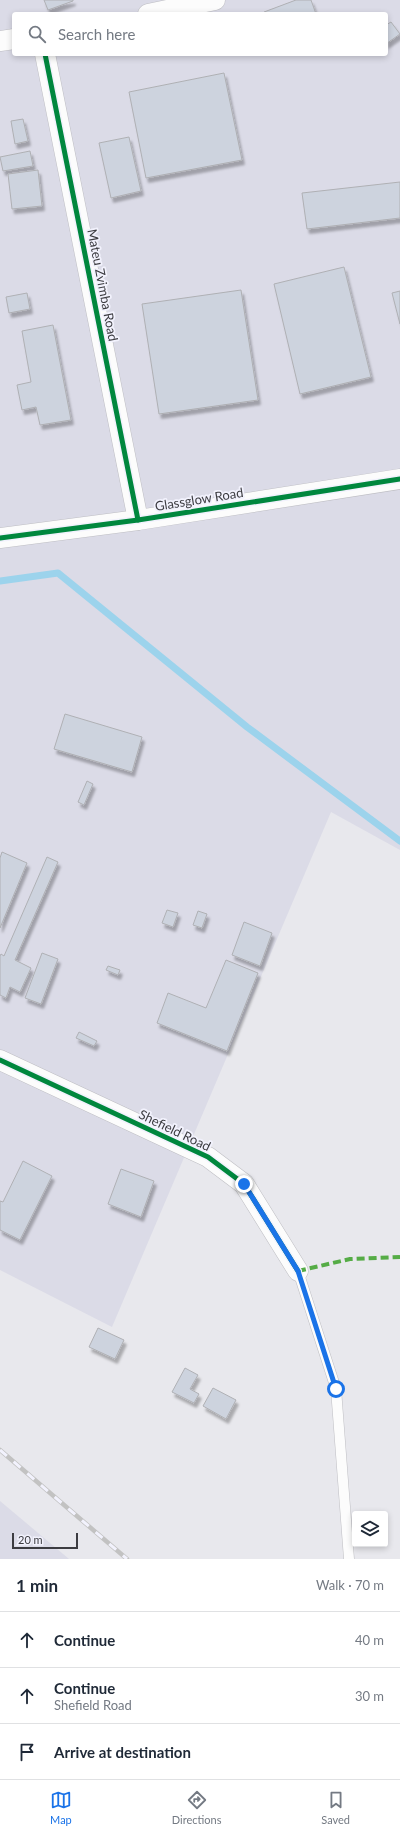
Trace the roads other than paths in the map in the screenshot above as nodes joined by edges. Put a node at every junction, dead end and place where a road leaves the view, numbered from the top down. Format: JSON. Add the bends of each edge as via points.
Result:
{"nodes":[{"id":1,"x":215,"y":0,"type":"edge"},
{"id":2,"x":158,"y":12,"type":"edge"},
{"id":3,"x":12,"y":39,"type":"edge"},
{"id":4,"x":0,"y":41,"type":"edge"},
{"id":5,"x":46,"y":56,"type":"edge"},
{"id":6,"x":400,"y":479,"type":"edge"},
{"id":7,"x":138,"y":520,"type":"junction"},
{"id":8,"x":0,"y":538,"type":"edge"},
{"id":9,"x":0,"y":1060,"type":"edge"},
{"id":10,"x":298,"y":1271,"type":"joint"},
{"id":11,"x":349,"y":1559,"type":"edge"}],
"edges":[{"from":1,"to":2,"type":"street"},
{"from":3,"to":4,"type":"street"},
{"from":5,"to":7,"type":"street","name":"Mateu Zvimba Road"},
{"from":6,"to":7,"type":"street","name":"Glassglow Road"},
{"from":7,"to":8,"type":"street","name":"Glassglow Road"},
{"from":9,"to":10,"type":"street","name":"Shefield Road","via":[[208,1157],[244,1184]]},
{"from":10,"to":11,"type":"lane","via":[[336,1389]]}]}
